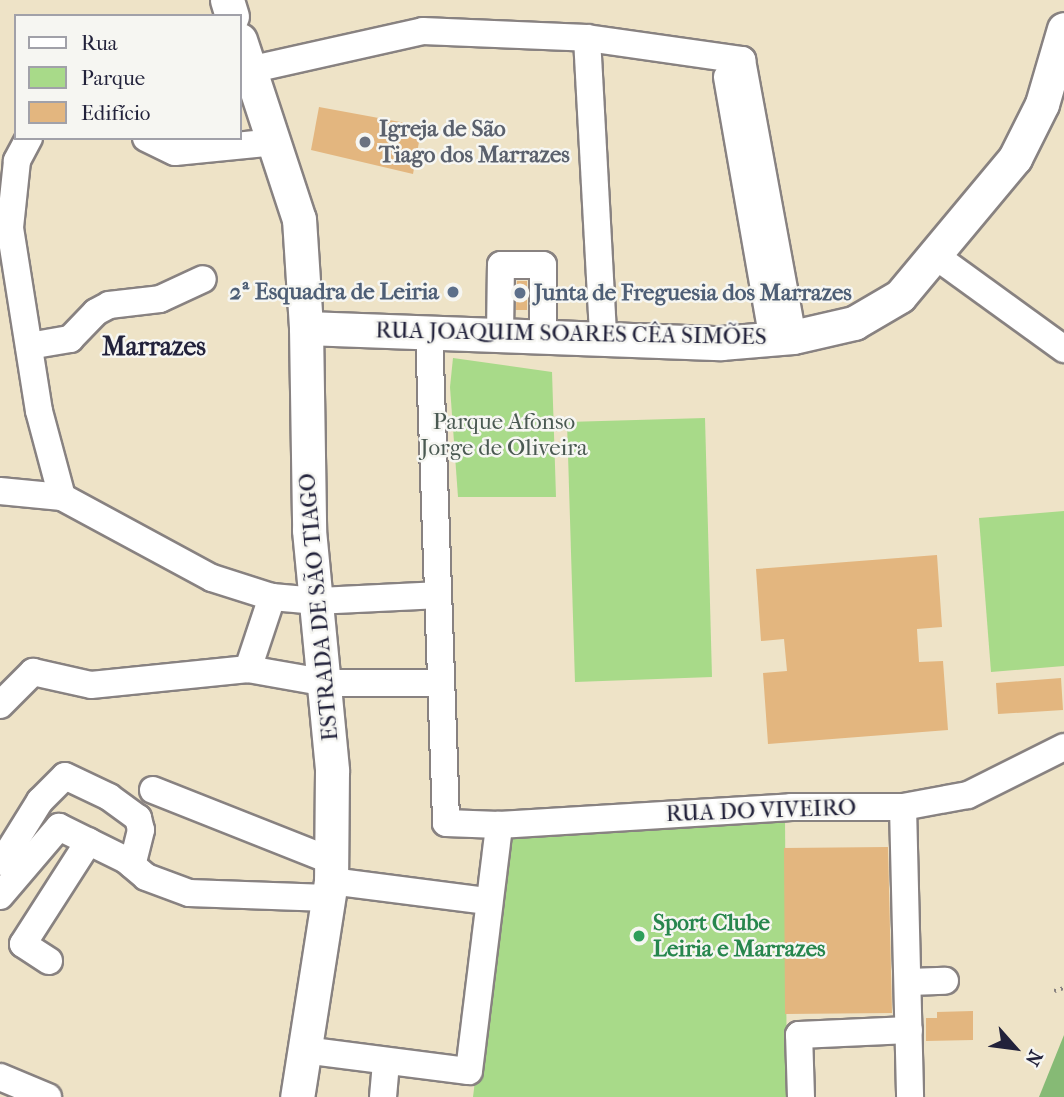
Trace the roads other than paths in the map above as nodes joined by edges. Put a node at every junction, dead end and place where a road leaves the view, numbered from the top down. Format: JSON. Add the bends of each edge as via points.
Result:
{"nodes":[{"id":1,"x":1064,"y":29,"type":"edge"},
{"id":2,"x":587,"y":38,"type":"junction"},
{"id":3,"x":244,"y":55,"type":"edge"},
{"id":4,"x":1060,"y":67,"type":"edge"},
{"id":5,"x":1064,"y":105,"type":"edge"},
{"id":6,"x":28,"y":140,"type":"edge"},
{"id":7,"x":150,"y":140,"type":"edge"},
{"id":8,"x":276,"y":142,"type":"junction"},
{"id":9,"x":1015,"y":159,"type":"junction"},
{"id":10,"x":5,"y":227,"type":"edge"},
{"id":11,"x":937,"y":257,"type":"junction"},
{"id":12,"x":203,"y":279,"type":"dead end"},
{"id":13,"x":306,"y":328,"type":"junction"},
{"id":14,"x":429,"y":333,"type":"junction"},
{"id":15,"x":500,"y":335,"type":"junction"},
{"id":16,"x":543,"y":336,"type":"junction"},
{"id":17,"x":603,"y":337,"type":"junction"},
{"id":18,"x":783,"y":339,"type":"junction"},
{"id":19,"x":29,"y":346,"type":"junction"},
{"id":20,"x":1064,"y":349,"type":"edge"},
{"id":21,"x":0,"y":491,"type":"edge"},
{"id":22,"x":62,"y":497,"type":"junction"},
{"id":23,"x":438,"y":595,"type":"junction"},
{"id":24,"x":272,"y":597,"type":"junction"},
{"id":25,"x":317,"y":601,"type":"junction"},
{"id":26,"x":248,"y":669,"type":"junction"},
{"id":27,"x":327,"y":683,"type":"junction"},
{"id":28,"x":441,"y":683,"type":"junction"},
{"id":29,"x":2,"y":700,"type":"edge"},
{"id":30,"x":1064,"y":747,"type":"edge"},
{"id":31,"x":153,"y":790,"type":"dead end"},
{"id":32,"x":904,"y":807,"type":"junction"},
{"id":33,"x":499,"y":825,"type":"junction"},
{"id":34,"x":89,"y":841,"type":"junction"},
{"id":35,"x":132,"y":865,"type":"junction"},
{"id":36,"x":6,"y":866,"type":"edge"},
{"id":37,"x":330,"y":880,"type":"junction"},
{"id":38,"x":0,"y":896,"type":"edge"},
{"id":39,"x":488,"y":901,"type":"junction"},
{"id":40,"x":49,"y":961,"type":"dead end"},
{"id":41,"x":945,"y":981,"type":"dead end"},
{"id":42,"x":909,"y":982,"type":"junction"},
{"id":43,"x":909,"y":1030,"type":"junction"},
{"id":44,"x":304,"y":1050,"type":"junction"},
{"id":45,"x":386,"y":1062,"type":"junction"},
{"id":46,"x":0,"y":1077,"type":"edge"},
{"id":47,"x":48,"y":1097,"type":"edge"},
{"id":48,"x":297,"y":1097,"type":"edge"},
{"id":49,"x":383,"y":1097,"type":"edge"},
{"id":50,"x":801,"y":1097,"type":"edge"},
{"id":51,"x":910,"y":1097,"type":"edge"}],
"edges":[{"from":1,"to":4,"type":"main road","name":"RUA JOAQUIM SOARES CÊA SIMÕES"},
{"from":2,"to":3,"type":"street","via":[[423,31]]},
{"from":2,"to":17,"type":"street"},
{"from":2,"to":18,"type":"street","via":[[742,61]]},
{"from":3,"to":8,"type":"main road","name":"ESTRADA DE SÃO TIAGO"},
{"from":4,"to":9,"type":"main road","name":"RUA JOAQUIM SOARES CÊA SIMÕES"},
{"from":5,"to":9,"type":"main road","name":"RUA JOAQUIM SOARES CÊA SIMÕES"},
{"from":6,"to":10,"type":"street","via":[[17,161]]},
{"from":7,"to":8,"type":"street","via":[[175,152]]},
{"from":8,"to":13,"type":"main road","name":"ESTRADA DE SÃO TIAGO","via":[[299,219]]},
{"from":9,"to":11,"type":"main road","name":"RUA JOAQUIM SOARES CÊA SIMÕES"},
{"from":10,"to":19,"type":"street"},
{"from":11,"to":18,"type":"main road","name":"RUA JOAQUIM SOARES CÊA SIMÕES","via":[[900,296],[870,317]]},
{"from":11,"to":20,"type":"street"},
{"from":12,"to":19,"type":"street","via":[[160,299],[110,305],[70,338]]},
{"from":13,"to":14,"type":"main road","name":"RUA JOAQUIM SOARES CÊA SIMÕES"},
{"from":13,"to":25,"type":"main road","name":"ESTRADA DE SÃO TIAGO","via":[[309,530]]},
{"from":14,"to":15,"type":"main road","name":"RUA JOAQUIM SOARES CÊA SIMÕES"},
{"from":14,"to":23,"type":"street"},
{"from":15,"to":16,"type":"main road","name":"RUA JOAQUIM SOARES CÊA SIMÕES"},
{"from":15,"to":16,"type":"street","via":[[501,265],[543,265]]},
{"from":16,"to":17,"type":"main road","name":"RUA JOAQUIM SOARES CÊA SIMÕES"},
{"from":17,"to":18,"type":"main road","name":"RUA JOAQUIM SOARES CÊA SIMÕES","via":[[721,343]]},
{"from":19,"to":22,"type":"street","via":[[39,411]]},
{"from":21,"to":22,"type":"street"},
{"from":22,"to":24,"type":"street","via":[[212,578]]},
{"from":23,"to":25,"type":"street"},
{"from":23,"to":28,"type":"street"},
{"from":24,"to":25,"type":"street"},
{"from":24,"to":26,"type":"street"},
{"from":25,"to":27,"type":"main road","name":"ESTRADA DE SÃO TIAGO"},
{"from":26,"to":27,"type":"street"},
{"from":26,"to":29,"type":"street","via":[[91,685],[33,672]]},
{"from":27,"to":28,"type":"street"},
{"from":27,"to":37,"type":"main road","name":"ESTRADA DE SÃO TIAGO"},
{"from":28,"to":33,"type":"street","name":"RUA DO VIVEIRO","via":[[446,823]]},
{"from":30,"to":32,"type":"street","name":"RUA DO VIVEIRO","via":[[946,813]]},
{"from":31,"to":37,"type":"street"},
{"from":32,"to":33,"type":"street","name":"RUA DO VIVEIRO","via":[[791,807]]},
{"from":32,"to":42,"type":"street"},
{"from":33,"to":39,"type":"street"},
{"from":34,"to":35,"type":"street"},
{"from":34,"to":36,"type":"street","via":[[59,827]]},
{"from":34,"to":40,"type":"street","via":[[23,944]]},
{"from":35,"to":36,"type":"street","via":[[141,830],[138,818],[109,797],[65,776],[46,793]]},
{"from":35,"to":37,"type":"street","via":[[146,877],[189,893]]},
{"from":36,"to":38,"type":"street"},
{"from":37,"to":39,"type":"street"},
{"from":37,"to":44,"type":"main road","name":"ESTRADA DE SÃO TIAGO"},
{"from":39,"to":45,"type":"street","via":[[469,1071]]},
{"from":41,"to":42,"type":"street"},
{"from":42,"to":43,"type":"street"},
{"from":43,"to":50,"type":"street","via":[[800,1035]]},
{"from":43,"to":51,"type":"street"},
{"from":44,"to":45,"type":"street"},
{"from":44,"to":48,"type":"main road","name":"ESTRADA DE SÃO TIAGO"},
{"from":45,"to":49,"type":"street"},
{"from":46,"to":47,"type":"street"}]}
